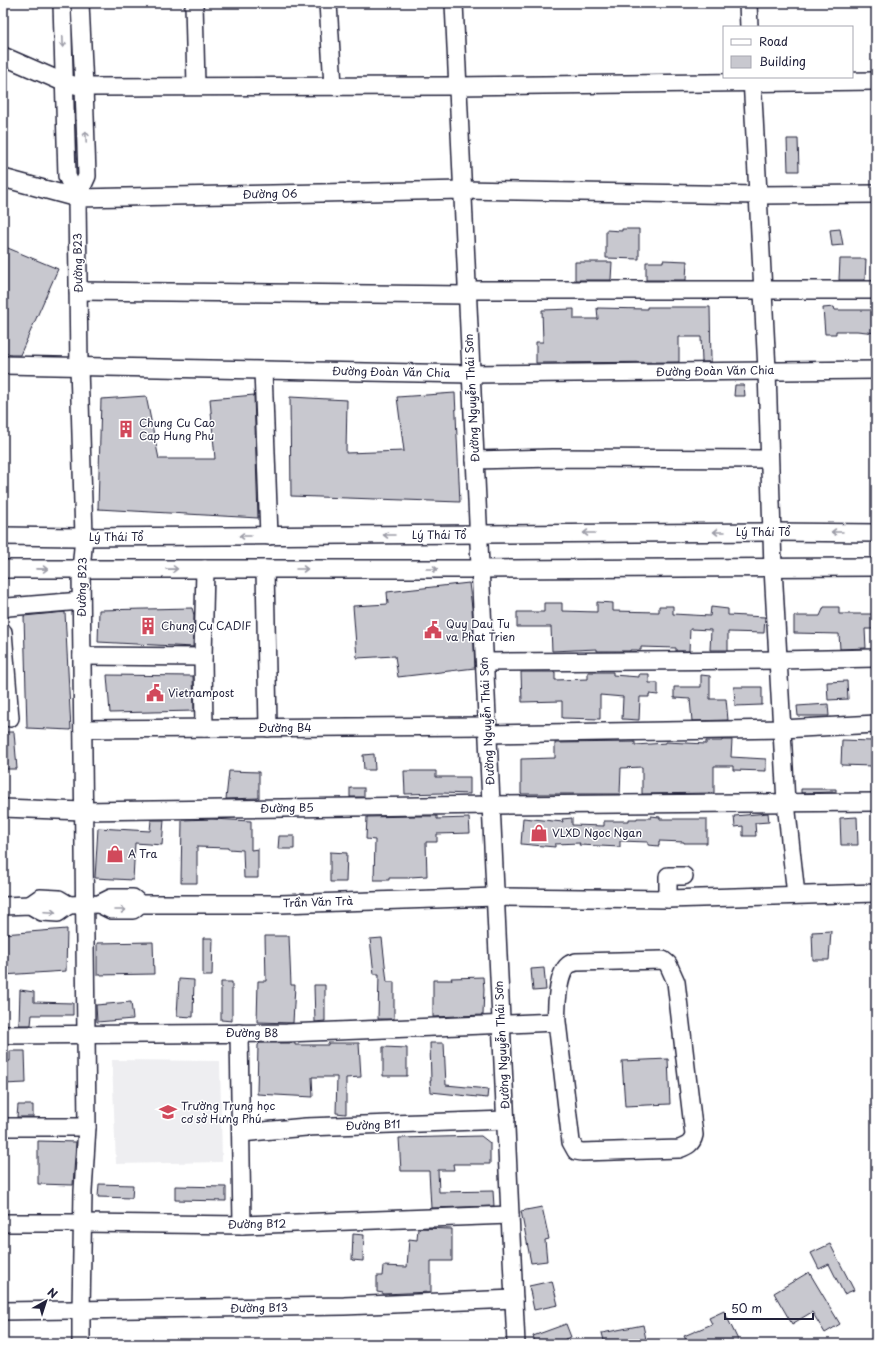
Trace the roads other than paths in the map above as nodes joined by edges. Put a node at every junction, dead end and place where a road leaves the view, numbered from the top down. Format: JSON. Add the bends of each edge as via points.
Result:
{"nodes":[{"id":1,"x":62,"y":3,"type":"edge"},
{"id":2,"x":80,"y":3,"type":"edge"},
{"id":3,"x":194,"y":3,"type":"edge"},
{"id":4,"x":328,"y":3,"type":"edge"},
{"id":5,"x":454,"y":3,"type":"edge"},
{"id":6,"x":748,"y":3,"type":"edge"},
{"id":7,"x":749,"y":26,"type":"edge"},
{"id":8,"x":3,"y":56,"type":"edge"},
{"id":9,"x":752,"y":80,"type":"edge"},
{"id":10,"x":876,"y":81,"type":"edge"},
{"id":11,"x":64,"y":83,"type":"junction"},
{"id":12,"x":196,"y":86,"type":"junction"},
{"id":13,"x":333,"y":86,"type":"junction"},
{"id":14,"x":458,"y":86,"type":"junction"},
{"id":15,"x":84,"y":87,"type":"junction"},
{"id":16,"x":3,"y":178,"type":"edge"},
{"id":17,"x":463,"y":190,"type":"junction"},
{"id":18,"x":876,"y":194,"type":"edge"},
{"id":19,"x":758,"y":195,"type":"junction"},
{"id":20,"x":77,"y":198,"type":"junction"},
{"id":21,"x":763,"y":290,"type":"junction"},
{"id":22,"x":876,"y":290,"type":"edge"},
{"id":23,"x":78,"y":291,"type":"junction"},
{"id":24,"x":467,"y":292,"type":"junction"},
{"id":25,"x":3,"y":365,"type":"edge"},
{"id":26,"x":79,"y":366,"type":"junction"},
{"id":27,"x":263,"y":370,"type":"junction"},
{"id":28,"x":767,"y":370,"type":"junction"},
{"id":29,"x":876,"y":370,"type":"edge"},
{"id":30,"x":471,"y":374,"type":"junction"},
{"id":31,"x":475,"y":460,"type":"junction"},
{"id":32,"x":769,"y":460,"type":"junction"},
{"id":33,"x":772,"y":532,"type":"junction"},
{"id":34,"x":876,"y":532,"type":"edge"},
{"id":35,"x":479,"y":534,"type":"junction"},
{"id":36,"x":3,"y":536,"type":"edge"},
{"id":37,"x":269,"y":536,"type":"junction"},
{"id":38,"x":84,"y":537,"type":"junction"},
{"id":39,"x":876,"y":567,"type":"edge"},
{"id":40,"x":773,"y":568,"type":"junction"},
{"id":41,"x":3,"y":569,"type":"edge"},
{"id":42,"x":205,"y":569,"type":"junction"},
{"id":43,"x":266,"y":569,"type":"junction"},
{"id":44,"x":480,"y":569,"type":"junction"},
{"id":45,"x":81,"y":570,"type":"junction"},
{"id":46,"x":81,"y":601,"type":"junction"},
{"id":47,"x":3,"y":609,"type":"edge"},
{"id":48,"x":3,"y":632,"type":"edge"},
{"id":49,"x":3,"y":635,"type":"edge"},
{"id":50,"x":82,"y":656,"type":"junction"},
{"id":51,"x":203,"y":657,"type":"junction"},
{"id":52,"x":876,"y":658,"type":"edge"},
{"id":53,"x":778,"y":660,"type":"junction"},
{"id":54,"x":485,"y":662,"type":"junction"},
{"id":55,"x":10,"y":718,"type":"dead end"},
{"id":56,"x":876,"y":724,"type":"edge"},
{"id":57,"x":204,"y":728,"type":"junction"},
{"id":58,"x":268,"y":728,"type":"junction"},
{"id":59,"x":83,"y":729,"type":"junction"},
{"id":60,"x":782,"y":729,"type":"junction"},
{"id":61,"x":488,"y":730,"type":"junction"},
{"id":62,"x":876,"y":802,"type":"edge"},
{"id":63,"x":786,"y":803,"type":"junction"},
{"id":64,"x":491,"y":805,"type":"junction"},
{"id":65,"x":3,"y":808,"type":"edge"},
{"id":66,"x":84,"y":811,"type":"junction"},
{"id":67,"x":684,"y":876,"type":"dead end"},
{"id":68,"x":876,"y":893,"type":"edge"},
{"id":69,"x":796,"y":895,"type":"junction"},
{"id":70,"x":496,"y":897,"type":"junction"},
{"id":71,"x":668,"y":900,"type":"junction"},
{"id":72,"x":84,"y":904,"type":"junction"},
{"id":73,"x":3,"y":906,"type":"edge"},
{"id":74,"x":557,"y":1022,"type":"junction"},
{"id":75,"x":501,"y":1024,"type":"junction"},
{"id":76,"x":239,"y":1033,"type":"junction"},
{"id":77,"x":85,"y":1034,"type":"junction"},
{"id":78,"x":3,"y":1035,"type":"edge"},
{"id":79,"x":506,"y":1120,"type":"junction"},
{"id":80,"x":3,"y":1127,"type":"edge"},
{"id":81,"x":87,"y":1127,"type":"junction"},
{"id":82,"x":241,"y":1133,"type":"junction"},
{"id":83,"x":510,"y":1215,"type":"junction"},
{"id":84,"x":3,"y":1223,"type":"edge"},
{"id":85,"x":83,"y":1223,"type":"junction"},
{"id":86,"x":242,"y":1225,"type":"junction"},
{"id":87,"x":514,"y":1299,"type":"junction"},
{"id":88,"x":3,"y":1311,"type":"edge"},
{"id":89,"x":80,"y":1311,"type":"junction"},
{"id":90,"x":81,"y":1344,"type":"edge"},
{"id":91,"x":516,"y":1344,"type":"edge"}],
"edges":[{"from":1,"to":11,"type":"street","one_way":true},
{"from":2,"to":15,"type":"street"},
{"from":3,"to":12,"type":"street"},
{"from":4,"to":13,"type":"street"},
{"from":5,"to":14,"type":"street","name":"Đường Nguyễn Thái Sơn"},
{"from":6,"to":7,"type":"street"},
{"from":8,"to":11,"type":"street"},
{"from":9,"to":10,"type":"street"},
{"from":9,"to":14,"type":"street"},
{"from":9,"to":19,"type":"street"},
{"from":11,"to":15,"type":"street"},
{"from":11,"to":20,"type":"street","via":[[67,176]]},
{"from":12,"to":13,"type":"street"},
{"from":12,"to":15,"type":"street"},
{"from":13,"to":14,"type":"street"},
{"from":14,"to":17,"type":"street","name":"Đường Nguyễn Thái Sơn"},
{"from":20,"to":15,"type":"street","one_way":true,"via":[[87,176]]},
{"from":16,"to":20,"type":"street","name":"Đường 06"},
{"from":17,"to":19,"type":"street","name":"Đường 06"},
{"from":17,"to":20,"type":"street","name":"Đường 06"},
{"from":17,"to":24,"type":"street","name":"Đường Nguyễn Thái Sơn"},
{"from":18,"to":19,"type":"street","name":"Đường 06"},
{"from":19,"to":21,"type":"street"},
{"from":20,"to":23,"type":"street","name":"Đường B23"},
{"from":21,"to":22,"type":"street"},
{"from":21,"to":24,"type":"street"},
{"from":21,"to":28,"type":"street"},
{"from":23,"to":24,"type":"street"},
{"from":23,"to":26,"type":"street","name":"Đường B23"},
{"from":24,"to":30,"type":"street","name":"Đường Nguyễn Thái Sơn"},
{"from":25,"to":26,"type":"street","name":"Đường Đoàn Văn Chia"},
{"from":26,"to":27,"type":"street","name":"Đường Đoàn Văn Chia"},
{"from":26,"to":38,"type":"street","name":"Đường B23"},
{"from":27,"to":30,"type":"street","name":"Đường Đoàn Văn Chia"},
{"from":27,"to":37,"type":"street"},
{"from":28,"to":29,"type":"street","name":"Đường Đoàn Văn Chia"},
{"from":28,"to":30,"type":"street","name":"Đường Đoàn Văn Chia"},
{"from":28,"to":32,"type":"street"},
{"from":30,"to":31,"type":"street","name":"Đường Nguyễn Thái Sơn"},
{"from":31,"to":32,"type":"street"},
{"from":31,"to":35,"type":"street","name":"Đường Nguyễn Thái Sơn"},
{"from":32,"to":33,"type":"street"},
{"from":34,"to":33,"type":"street","name":"Lý Thái Tổ","one_way":true},
{"from":33,"to":35,"type":"street","name":"Lý Thái Tổ","one_way":true},
{"from":33,"to":40,"type":"street"},
{"from":35,"to":37,"type":"street","name":"Lý Thái Tổ","one_way":true},
{"from":35,"to":44,"type":"street","name":"Đường Nguyễn Thái Sơn"},
{"from":36,"to":38,"type":"street","name":"Lý Thái Tổ"},
{"from":37,"to":38,"type":"street","name":"Lý Thái Tổ","one_way":true},
{"from":38,"to":45,"type":"street","name":"Đường B23"},
{"from":39,"to":40,"type":"street"},
{"from":40,"to":44,"type":"street"},
{"from":40,"to":53,"type":"street"},
{"from":41,"to":45,"type":"street","one_way":true},
{"from":42,"to":43,"type":"street"},
{"from":45,"to":42,"type":"street","one_way":true},
{"from":42,"to":51,"type":"street"},
{"from":43,"to":44,"type":"street","one_way":true},
{"from":43,"to":58,"type":"street"},
{"from":44,"to":54,"type":"street","name":"Đường Nguyễn Thái Sơn"},
{"from":45,"to":46,"type":"street","name":"Đường B23"},
{"from":46,"to":47,"type":"street"},
{"from":46,"to":50,"type":"street","name":"Đường B23"},
{"from":48,"to":49,"type":"street"},
{"from":49,"to":55,"type":"street"},
{"from":50,"to":51,"type":"street"},
{"from":50,"to":59,"type":"street","name":"Đường B23"},
{"from":51,"to":57,"type":"street"},
{"from":52,"to":53,"type":"street"},
{"from":53,"to":54,"type":"street"},
{"from":53,"to":60,"type":"street"},
{"from":54,"to":61,"type":"street","name":"Đường Nguyễn Thái Sơn"},
{"from":56,"to":60,"type":"street","name":"Đường B4"},
{"from":57,"to":58,"type":"street","name":"Đường B4"},
{"from":57,"to":59,"type":"street","name":"Đường B4"},
{"from":58,"to":61,"type":"street","name":"Đường B4"},
{"from":59,"to":66,"type":"street","name":"Đường B23"},
{"from":60,"to":61,"type":"street","name":"Đường B4"},
{"from":60,"to":63,"type":"street"},
{"from":61,"to":64,"type":"street","name":"Đường Nguyễn Thái Sơn"},
{"from":62,"to":63,"type":"street","name":"Đường B5"},
{"from":63,"to":64,"type":"street","name":"Đường B5"},
{"from":63,"to":69,"type":"street"},
{"from":64,"to":66,"type":"street","name":"Đường B5"},
{"from":64,"to":70,"type":"street","name":"Đường Nguyễn Thái Sơn"},
{"from":65,"to":66,"type":"street","name":"Đường B5"},
{"from":66,"to":72,"type":"street","name":"Đường B23"},
{"from":67,"to":71,"type":"street","via":[[668,876]]},
{"from":68,"to":69,"type":"street","name":"Trần Văn Trà"},
{"from":69,"to":71,"type":"street","name":"Trần Văn Trà"},
{"from":70,"to":71,"type":"street","name":"Trần Văn Trà"},
{"from":70,"to":72,"type":"street","name":"Trần Văn Trà","via":[[280,904],[140,904],[133,898],[111,898]]},
{"from":70,"to":75,"type":"street","name":"Đường Nguyễn Thái Sơn"},
{"from":72,"to":73,"type":"street","via":[[40,898],[30,905]]},
{"from":72,"to":77,"type":"street","name":"Đường B23"},
{"from":74,"to":74,"type":"street","via":[[571,1142],[576,1151],[679,1149],[693,1141],[676,982],[668,964],[656,959],[569,964],[559,983]]},
{"from":74,"to":75,"type":"street","name":"Đường B8"},
{"from":75,"to":76,"type":"street","name":"Đường B8"},
{"from":75,"to":79,"type":"street","name":"Đường Nguyễn Thái Sơn"},
{"from":76,"to":77,"type":"street","name":"Đường B8"},
{"from":76,"to":82,"type":"street"},
{"from":77,"to":78,"type":"street","name":"Đường B8"},
{"from":77,"to":81,"type":"street","name":"Đường B23"},
{"from":79,"to":82,"type":"street","name":"Đường B11","via":[[306,1127]]},
{"from":79,"to":83,"type":"street","name":"Đường Nguyễn Thái Sơn"},
{"from":80,"to":81,"type":"street"},
{"from":81,"to":85,"type":"street","name":"Đường B23"},
{"from":82,"to":86,"type":"street"},
{"from":83,"to":86,"type":"street","name":"Đường B12"},
{"from":83,"to":87,"type":"street","name":"Đường Nguyễn Thái Sơn"},
{"from":84,"to":85,"type":"street","name":"Đường B12"},
{"from":85,"to":86,"type":"street","name":"Đường B12"},
{"from":85,"to":89,"type":"street","name":"Đường B23"},
{"from":87,"to":89,"type":"street","name":"Đường B13","via":[[344,1306]]},
{"from":87,"to":91,"type":"street","name":"Đường Nguyễn Thái Sơn"},
{"from":88,"to":89,"type":"street","name":"Đường B13"},
{"from":89,"to":90,"type":"street","name":"Đường B23"}]}
